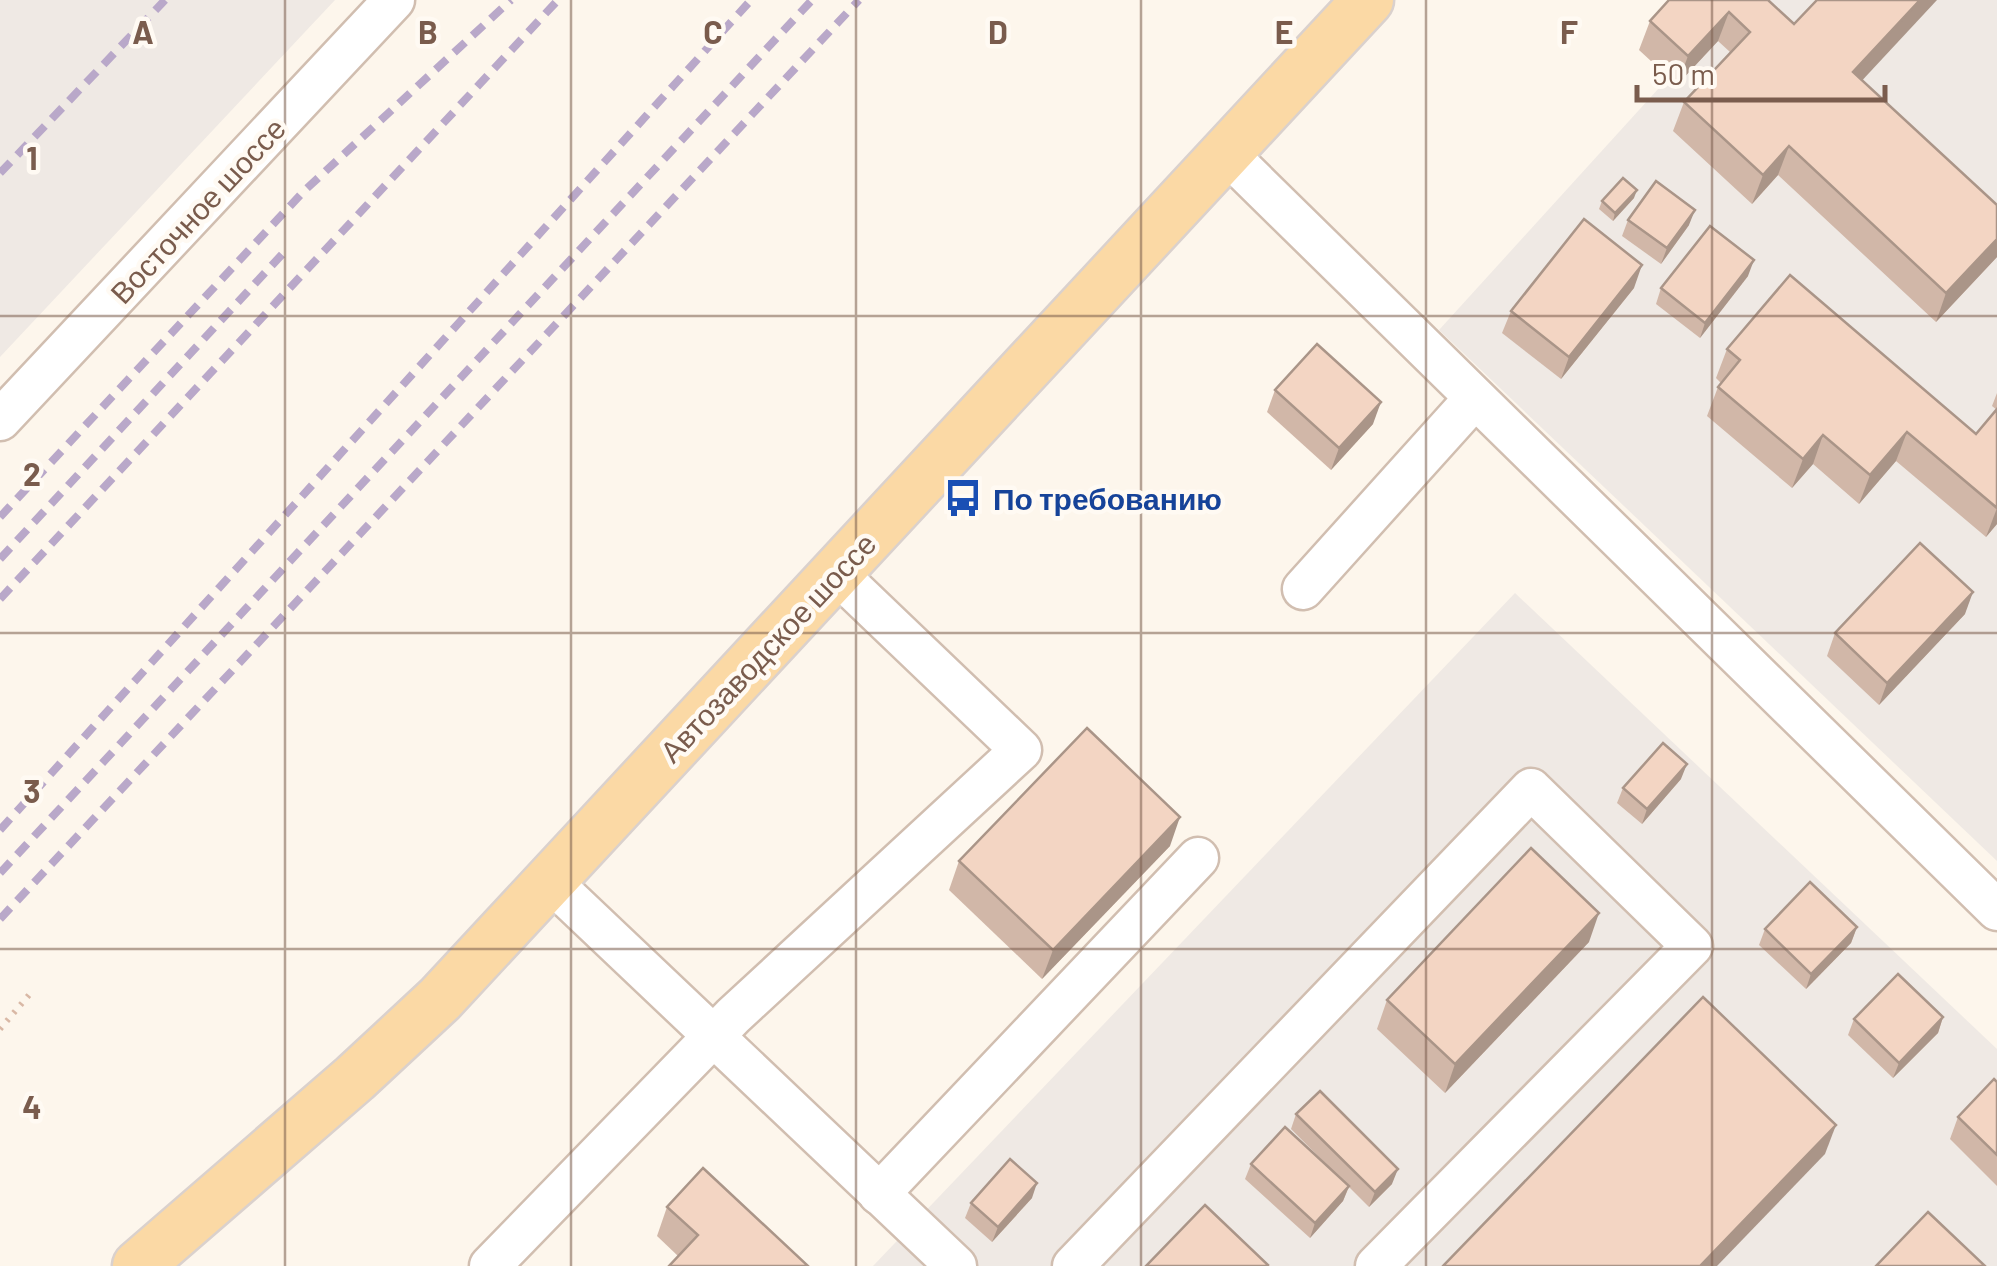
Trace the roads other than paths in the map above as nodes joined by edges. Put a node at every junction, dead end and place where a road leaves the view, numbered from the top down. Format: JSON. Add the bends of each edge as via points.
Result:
{"nodes":[{"id":1,"x":394,"y":0,"type":"edge"},
{"id":2,"x":1368,"y":0,"type":"edge"},
{"id":3,"x":1225,"y":152,"type":"junction"},
{"id":4,"x":1475,"y":398,"type":"junction"},
{"id":5,"x":0,"y":420,"type":"edge"},
{"id":6,"x":836,"y":573,"type":"junction"},
{"id":7,"x":1303,"y":589,"type":"dead end"},
{"id":8,"x":1198,"y":858,"type":"dead end"},
{"id":9,"x":550,"y":881,"type":"junction"},
{"id":10,"x":1997,"y":910,"type":"edge"},
{"id":11,"x":713,"y":1036,"type":"junction"},
{"id":12,"x":880,"y":1194,"type":"junction"},
{"id":13,"x":138,"y":1266,"type":"edge"},
{"id":14,"x":490,"y":1266,"type":"edge"},
{"id":15,"x":956,"y":1266,"type":"edge"},
{"id":16,"x":1073,"y":1266,"type":"edge"},
{"id":17,"x":1376,"y":1266,"type":"edge"}],
"edges":[{"from":1,"to":5,"type":"street","name":"Восточное шоссе"},
{"from":2,"to":3,"type":"main road","name":"Автозаводское шоссе"},
{"from":3,"to":4,"type":"street"},
{"from":3,"to":6,"type":"main road","name":"Автозаводское шоссе"},
{"from":4,"to":7,"type":"street"},
{"from":4,"to":10,"type":"street"},
{"from":6,"to":9,"type":"main road","name":"Автозаводское шоссе"},
{"from":6,"to":11,"type":"street","via":[[1022,750]]},
{"from":8,"to":12,"type":"street"},
{"from":9,"to":11,"type":"street"},
{"from":9,"to":13,"type":"main road","name":"Автозаводское шоссе","via":[[440,999]]},
{"from":11,"to":12,"type":"street"},
{"from":11,"to":14,"type":"street"},
{"from":12,"to":15,"type":"street"},
{"from":16,"to":17,"type":"street","via":[[1531,788],[1692,946]]}]}
